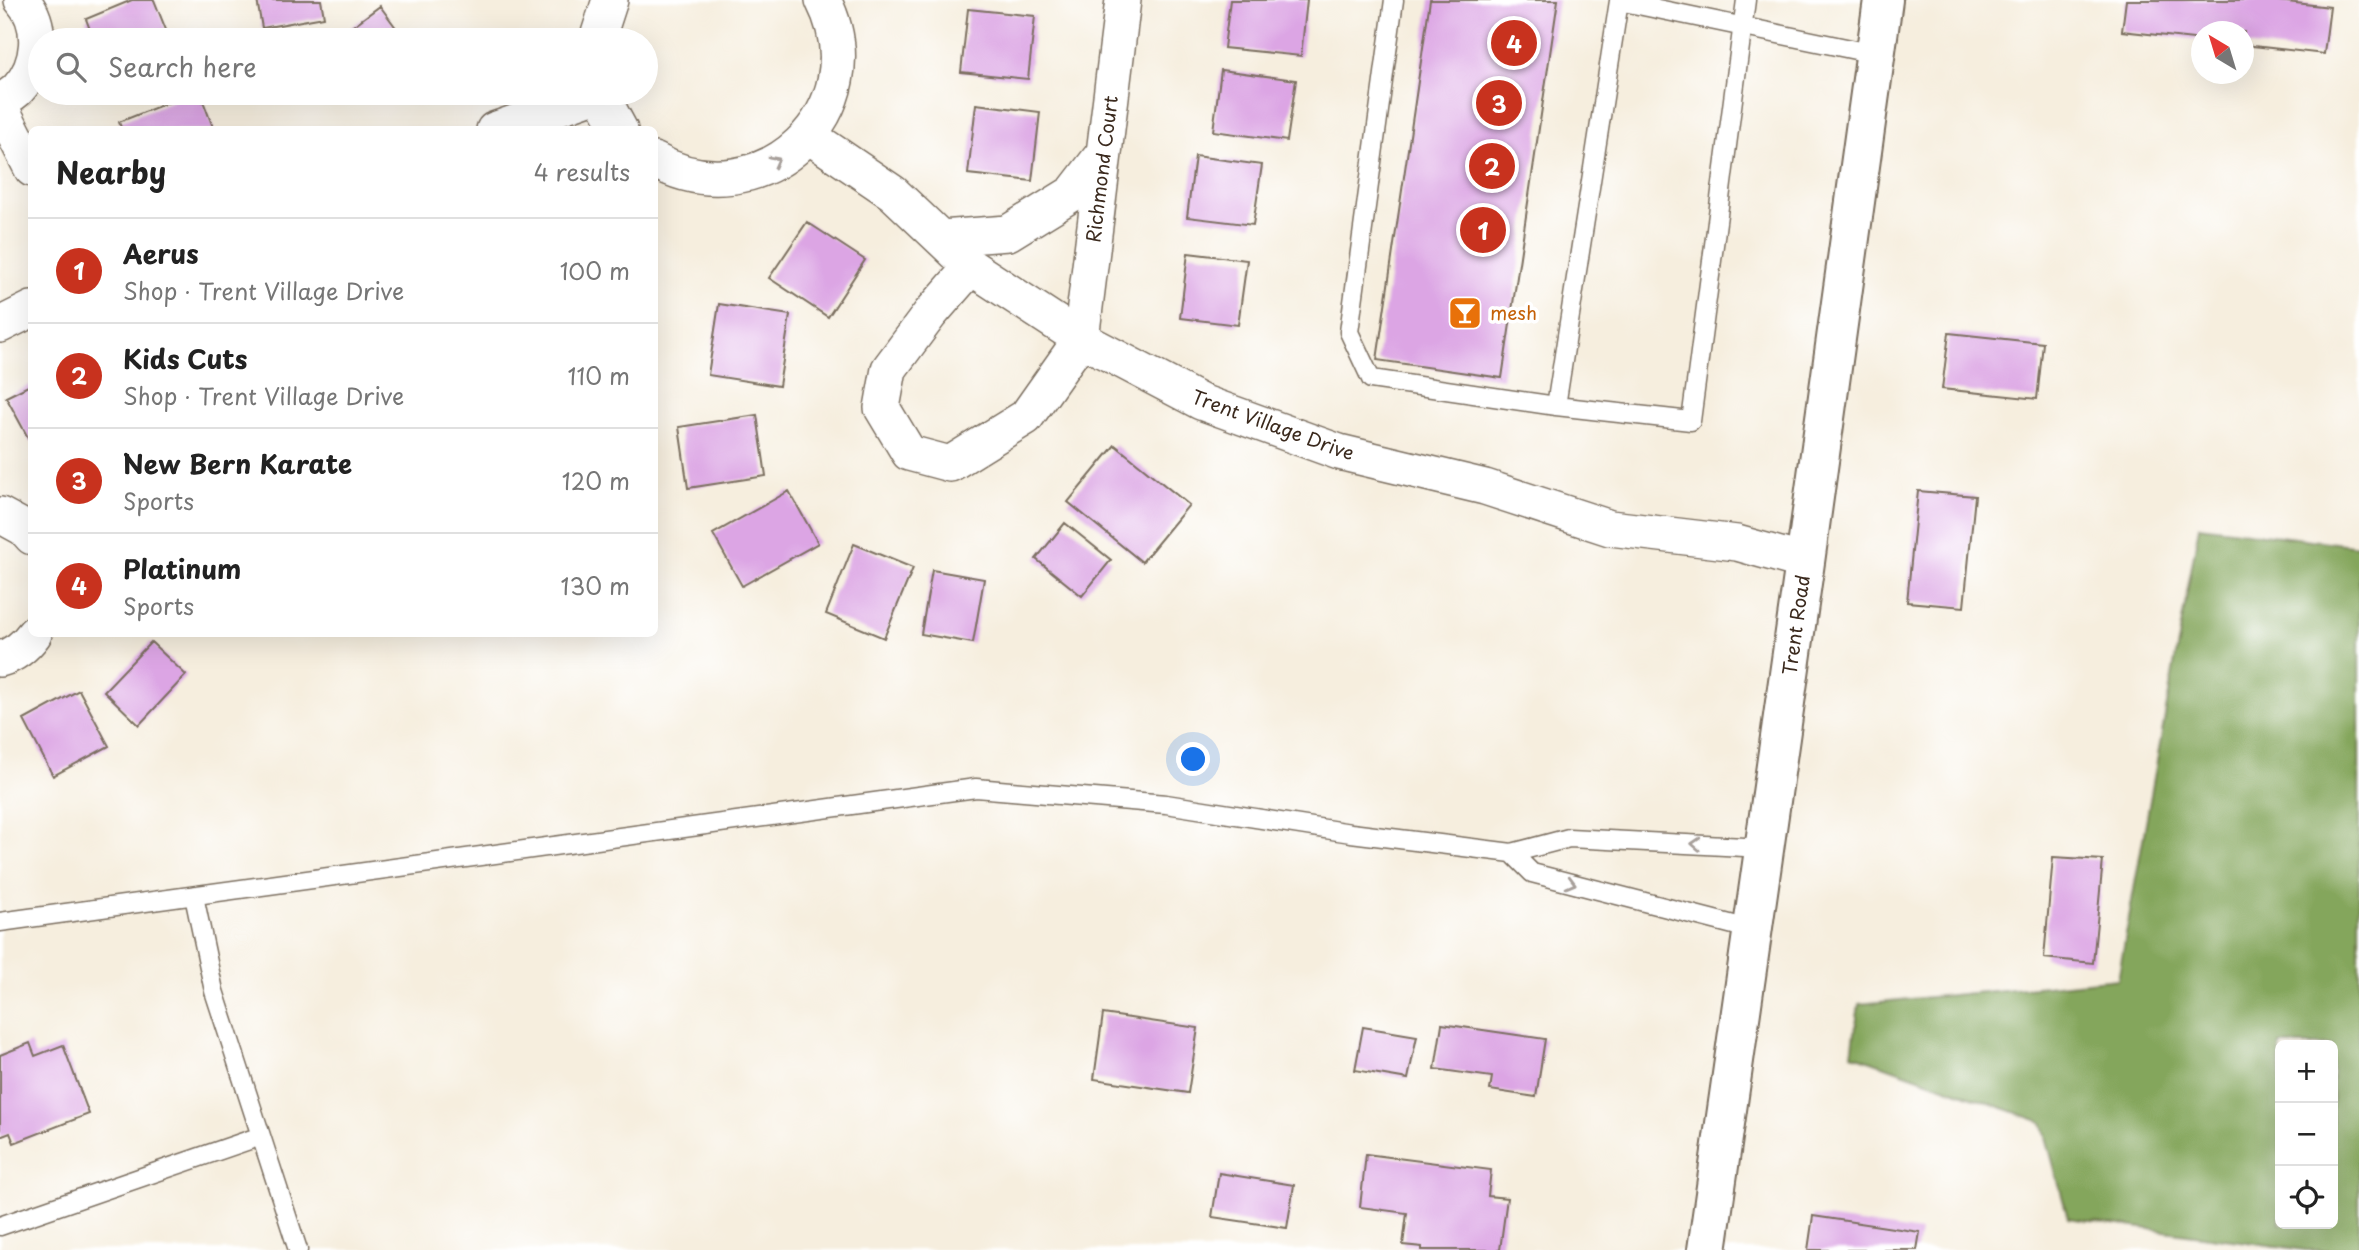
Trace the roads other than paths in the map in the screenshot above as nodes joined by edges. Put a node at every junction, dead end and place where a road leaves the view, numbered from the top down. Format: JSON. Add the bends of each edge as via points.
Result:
{"nodes":[{"id":1,"x":22,"y":0,"type":"edge"},
{"id":2,"x":822,"y":0,"type":"edge"},
{"id":3,"x":1123,"y":0,"type":"edge"},
{"id":4,"x":1394,"y":0,"type":"edge"},
{"id":5,"x":1619,"y":0,"type":"edge"},
{"id":6,"x":1746,"y":0,"type":"edge"},
{"id":7,"x":1883,"y":0,"type":"edge"},
{"id":8,"x":606,"y":1,"type":"edge"},
{"id":9,"x":1742,"y":25,"type":"junction"},
{"id":10,"x":35,"y":28,"type":"edge"},
{"id":11,"x":600,"y":28,"type":"edge"},
{"id":12,"x":1875,"y":54,"type":"junction"},
{"id":13,"x":28,"y":75,"type":"edge"},
{"id":14,"x":0,"y":104,"type":"edge"},
{"id":15,"x":566,"y":105,"type":"edge"},
{"id":16,"x":606,"y":105,"type":"edge"},
{"id":17,"x":505,"y":126,"type":"edge"},
{"id":18,"x":618,"y":126,"type":"edge"},
{"id":19,"x":809,"y":136,"type":"junction"},
{"id":20,"x":1104,"y":152,"type":"junction"},
{"id":21,"x":28,"y":161,"type":"edge"},
{"id":22,"x":658,"y":162,"type":"edge"},
{"id":23,"x":941,"y":238,"type":"junction"},
{"id":24,"x":971,"y":267,"type":"junction"},
{"id":25,"x":28,"y":311,"type":"edge"},
{"id":26,"x":0,"y":325,"type":"edge"},
{"id":27,"x":1081,"y":339,"type":"junction"},
{"id":28,"x":1556,"y":406,"type":"junction"},
{"id":29,"x":0,"y":515,"type":"edge"},
{"id":30,"x":28,"y":532,"type":"edge"},
{"id":31,"x":1805,"y":562,"type":"junction"},
{"id":32,"x":32,"y":637,"type":"edge"},
{"id":33,"x":0,"y":659,"type":"edge"},
{"id":34,"x":1765,"y":848,"type":"junction"},
{"id":35,"x":1512,"y":853,"type":"junction"},
{"id":36,"x":194,"y":895,"type":"junction"},
{"id":37,"x":0,"y":922,"type":"edge"},
{"id":38,"x":1753,"y":930,"type":"junction"},
{"id":39,"x":261,"y":1136,"type":"junction"},
{"id":40,"x":0,"y":1226,"type":"edge"},
{"id":41,"x":298,"y":1250,"type":"edge"},
{"id":42,"x":1707,"y":1250,"type":"edge"}],
"edges":[{"from":1,"to":10,"type":"street"},
{"from":2,"to":19,"type":"street","via":[[832,19],[838,60],[830,100]]},
{"from":3,"to":20,"type":"street","name":"Richmond Court"},
{"from":4,"to":28,"type":"lane","via":[[1349,332],[1371,379]]},
{"from":5,"to":9,"type":"lane"},
{"from":5,"to":28,"type":"lane"},
{"from":6,"to":9,"type":"lane"},
{"from":7,"to":12,"type":"street","name":"Trent Road"},
{"from":8,"to":11,"type":"street"},
{"from":9,"to":12,"type":"lane"},
{"from":9,"to":28,"type":"lane","via":[[1691,421]]},
{"from":12,"to":31,"type":"street","name":"Trent Road"},
{"from":13,"to":14,"type":"street"},
{"from":14,"to":21,"type":"street"},
{"from":15,"to":17,"type":"street"},
{"from":16,"to":18,"type":"street"},
{"from":22,"to":19,"type":"street","one_way":true,"via":[[673,171],[710,178],[747,174],[781,160]]},
{"from":19,"to":23,"type":"street","name":"Trent Village Drive","via":[[893,193]]},
{"from":20,"to":23,"type":"street","via":[[1073,193],[1008,233]]},
{"from":20,"to":27,"type":"street","name":"Richmond Court"},
{"from":23,"to":24,"type":"street","name":"Trent Village Drive"},
{"from":24,"to":27,"type":"street","name":"Trent Village Drive"},
{"from":24,"to":27,"type":"street","via":[[889,369],[882,408],[909,453],[950,464],[1026,417]]},
{"from":25,"to":26,"type":"street"},
{"from":27,"to":31,"type":"street","name":"Trent Village Drive","via":[[1201,402],[1339,452],[1485,487],[1610,528],[1737,543]]},
{"from":29,"to":30,"type":"street"},
{"from":31,"to":34,"type":"street","name":"Trent Road"},
{"from":32,"to":33,"type":"street"},
{"from":34,"to":35,"type":"lane","one_way":true,"via":[[1569,838]]},
{"from":34,"to":38,"type":"street","name":"Trent Road"},
{"from":35,"to":36,"type":"lane","via":[[1166,804],[976,788]]},
{"from":35,"to":38,"type":"lane","one_way":true,"via":[[1532,873]]},
{"from":36,"to":37,"type":"lane"},
{"from":36,"to":39,"type":"lane","via":[[214,991]]},
{"from":38,"to":42,"type":"street","name":"Trent Road"},
{"from":39,"to":40,"type":"lane"},
{"from":39,"to":41,"type":"lane"}]}
